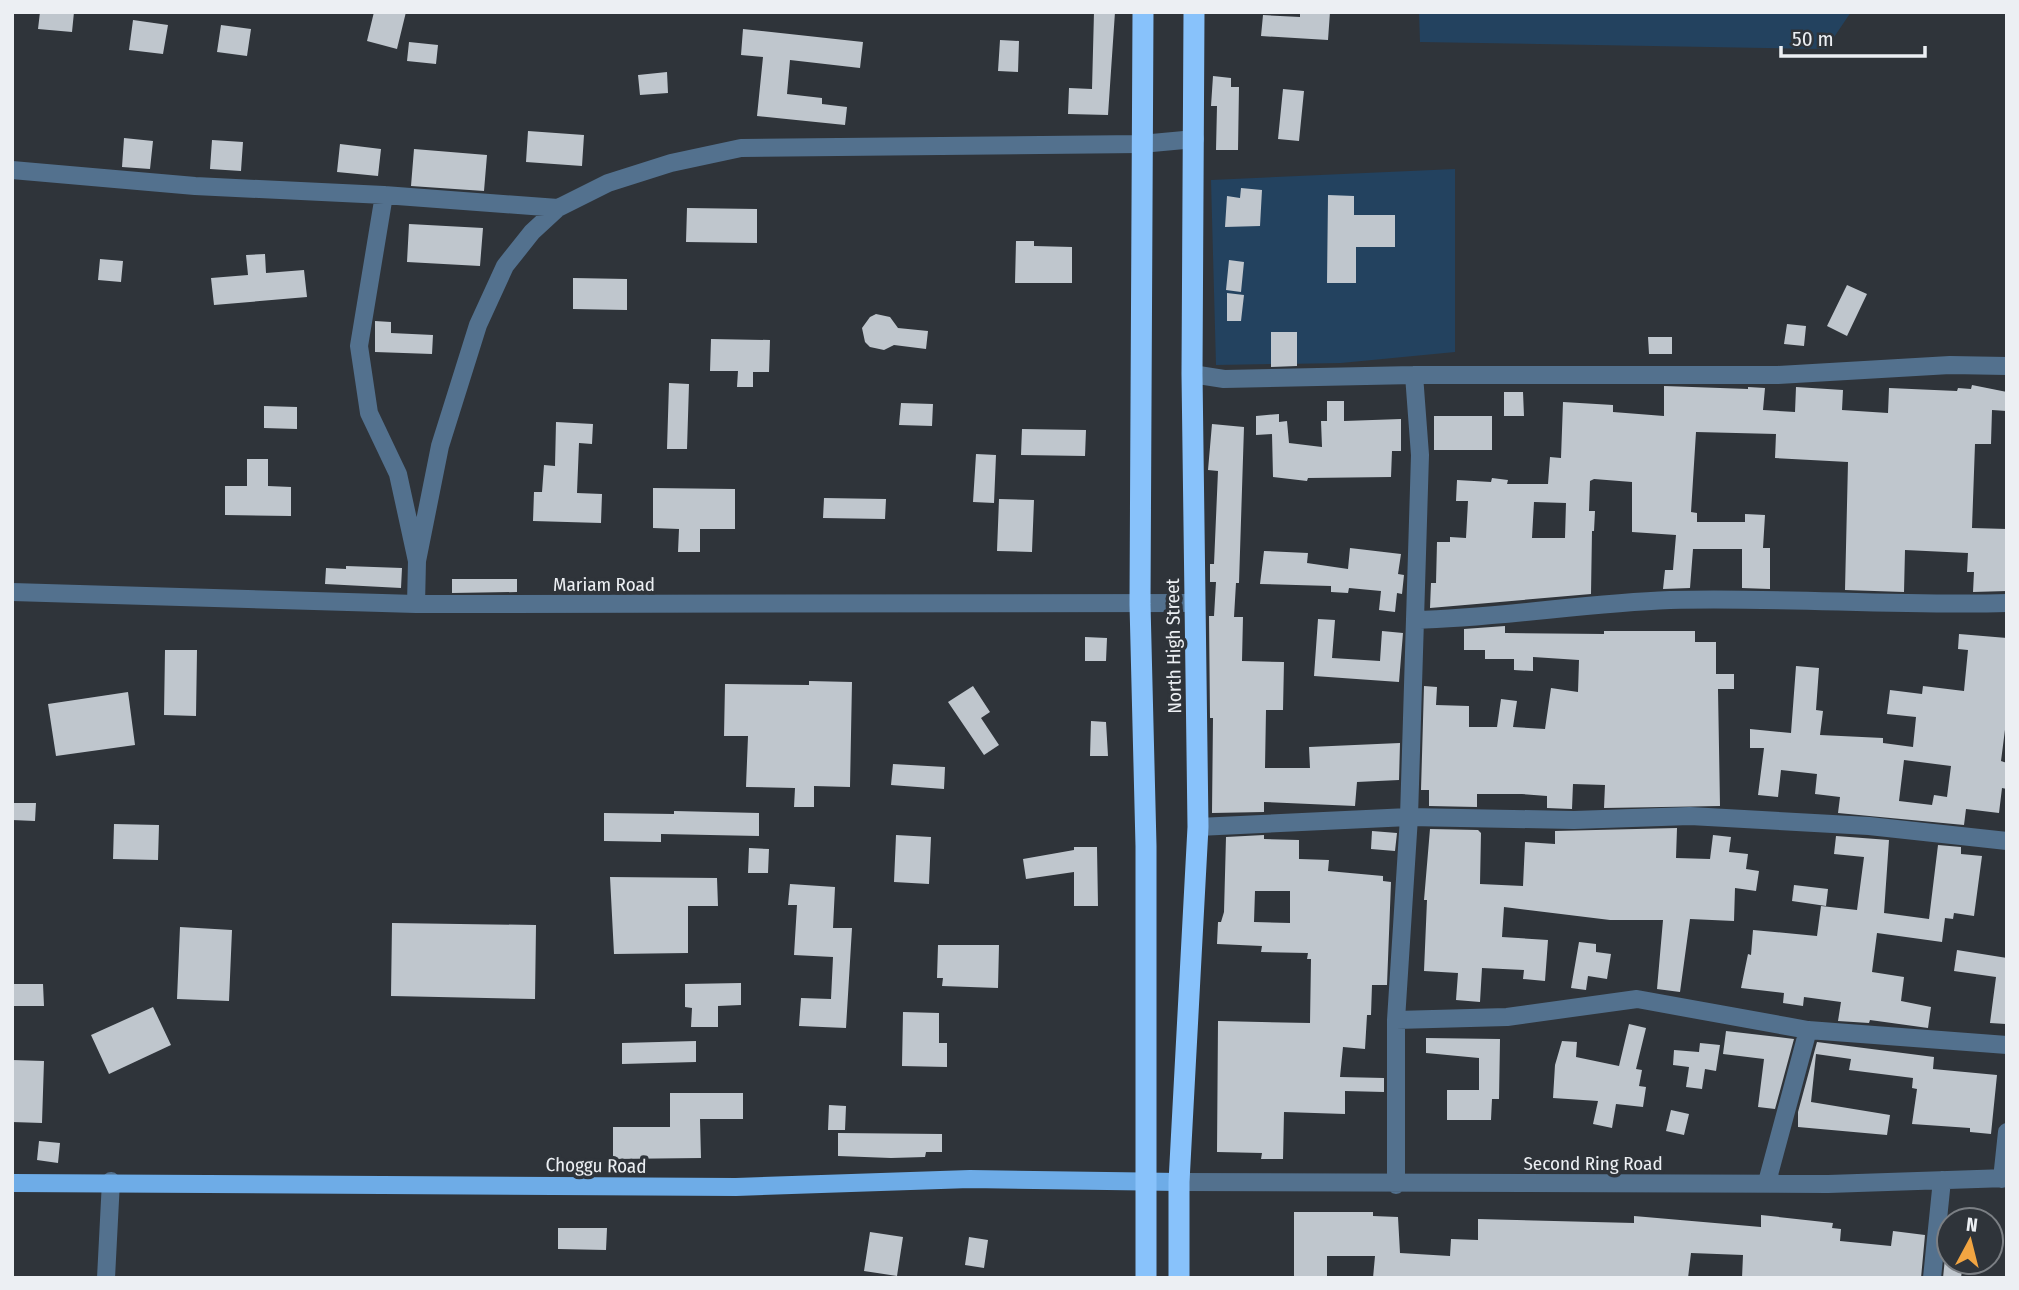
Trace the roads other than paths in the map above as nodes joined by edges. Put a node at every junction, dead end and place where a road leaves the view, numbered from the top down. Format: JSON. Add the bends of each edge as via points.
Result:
{"nodes":[{"id":1,"x":1143,"y":12,"type":"edge"},
{"id":2,"x":1194,"y":12,"type":"edge"},
{"id":3,"x":1195,"y":138,"type":"junction"},
{"id":4,"x":1141,"y":144,"type":"junction"},
{"id":5,"x":12,"y":170,"type":"edge"},
{"id":6,"x":384,"y":195,"type":"junction"},
{"id":7,"x":558,"y":208,"type":"junction"},
{"id":8,"x":2007,"y":366,"type":"edge"},
{"id":9,"x":1192,"y":374,"type":"junction"},
{"id":10,"x":1414,"y":375,"type":"junction"},
{"id":11,"x":417,"y":561,"type":"junction"},
{"id":12,"x":12,"y":592,"type":"edge"},
{"id":13,"x":1195,"y":603,"type":"junction"},
{"id":14,"x":2007,"y":603,"type":"edge"},
{"id":15,"x":416,"y":604,"type":"junction"},
{"id":16,"x":1140,"y":604,"type":"junction"},
{"id":17,"x":1415,"y":620,"type":"junction"},
{"id":18,"x":1409,"y":817,"type":"junction"},
{"id":19,"x":1198,"y":827,"type":"junction"},
{"id":20,"x":2007,"y":841,"type":"edge"},
{"id":21,"x":1396,"y":1020,"type":"junction"},
{"id":22,"x":1808,"y":1030,"type":"junction"},
{"id":23,"x":2007,"y":1045,"type":"edge"},
{"id":24,"x":2007,"y":1132,"type":"edge"},
{"id":25,"x":2004,"y":1178,"type":"edge"},
{"id":26,"x":1144,"y":1180,"type":"junction"},
{"id":27,"x":1942,"y":1180,"type":"junction"},
{"id":28,"x":111,"y":1181,"type":"junction"},
{"id":29,"x":1179,"y":1182,"type":"junction"},
{"id":30,"x":1767,"y":1182,"type":"junction"},
{"id":31,"x":12,"y":1183,"type":"edge"},
{"id":32,"x":1396,"y":1185,"type":"junction"},
{"id":33,"x":106,"y":1278,"type":"edge"},
{"id":34,"x":1146,"y":1278,"type":"edge"},
{"id":35,"x":1179,"y":1278,"type":"edge"},
{"id":36,"x":1932,"y":1278,"type":"edge"}],
"edges":[{"from":1,"to":4,"type":"highway","name":"North High Street"},
{"from":2,"to":3,"type":"highway","name":"North High Street"},
{"from":3,"to":4,"type":"street"},
{"from":3,"to":9,"type":"highway","name":"North High Street"},
{"from":4,"to":7,"type":"street","via":[[741,148],[608,183]]},
{"from":4,"to":16,"type":"highway","name":"North High Street"},
{"from":5,"to":6,"type":"street","via":[[195,186]]},
{"from":6,"to":7,"type":"street"},
{"from":6,"to":11,"type":"street","via":[[359,346],[369,413],[398,474]]},
{"from":7,"to":11,"type":"street","via":[[531,232],[505,266],[478,326],[440,446]]},
{"from":8,"to":10,"type":"street","via":[[1778,375]]},
{"from":9,"to":10,"type":"street","via":[[1224,379]]},
{"from":9,"to":13,"type":"highway","name":"North High Street"},
{"from":10,"to":17,"type":"street","via":[[1420,455]]},
{"from":11,"to":15,"type":"street"},
{"from":12,"to":15,"type":"street","name":"Mariam Road"},
{"from":13,"to":16,"type":"street","name":"Mariam Road"},
{"from":13,"to":19,"type":"highway","name":"North High Street"},
{"from":14,"to":17,"type":"street","via":[[1761,598]]},
{"from":15,"to":16,"type":"street","name":"Mariam Road"},
{"from":16,"to":26,"type":"highway","name":"North High Street","via":[[1146,846]]},
{"from":17,"to":18,"type":"street"},
{"from":18,"to":19,"type":"street"},
{"from":18,"to":20,"type":"street","via":[[1574,820],[1689,816],[1869,826]]},
{"from":18,"to":21,"type":"street"},
{"from":19,"to":29,"type":"highway","name":"North High Street"},
{"from":21,"to":22,"type":"street","via":[[1507,1017],[1637,999]]},
{"from":21,"to":32,"type":"street"},
{"from":22,"to":23,"type":"street"},
{"from":22,"to":30,"type":"street"},
{"from":24,"to":25,"type":"street"},
{"from":25,"to":27,"type":"street","name":"Second Ring Road"},
{"from":26,"to":28,"type":"main road","name":"Choggu Road","via":[[736,1187]]},
{"from":26,"to":29,"type":"main road","name":"Choggu Road"},
{"from":26,"to":34,"type":"highway","name":"North High Street"},
{"from":27,"to":30,"type":"street","name":"Second Ring Road"},
{"from":27,"to":36,"type":"street"},
{"from":28,"to":31,"type":"main road","name":"Choggu Road"},
{"from":28,"to":33,"type":"street"},
{"from":29,"to":32,"type":"street","name":"Second Ring Road"},
{"from":29,"to":35,"type":"highway","name":"North High Street"},
{"from":30,"to":32,"type":"street","name":"Second Ring Road"}]}
